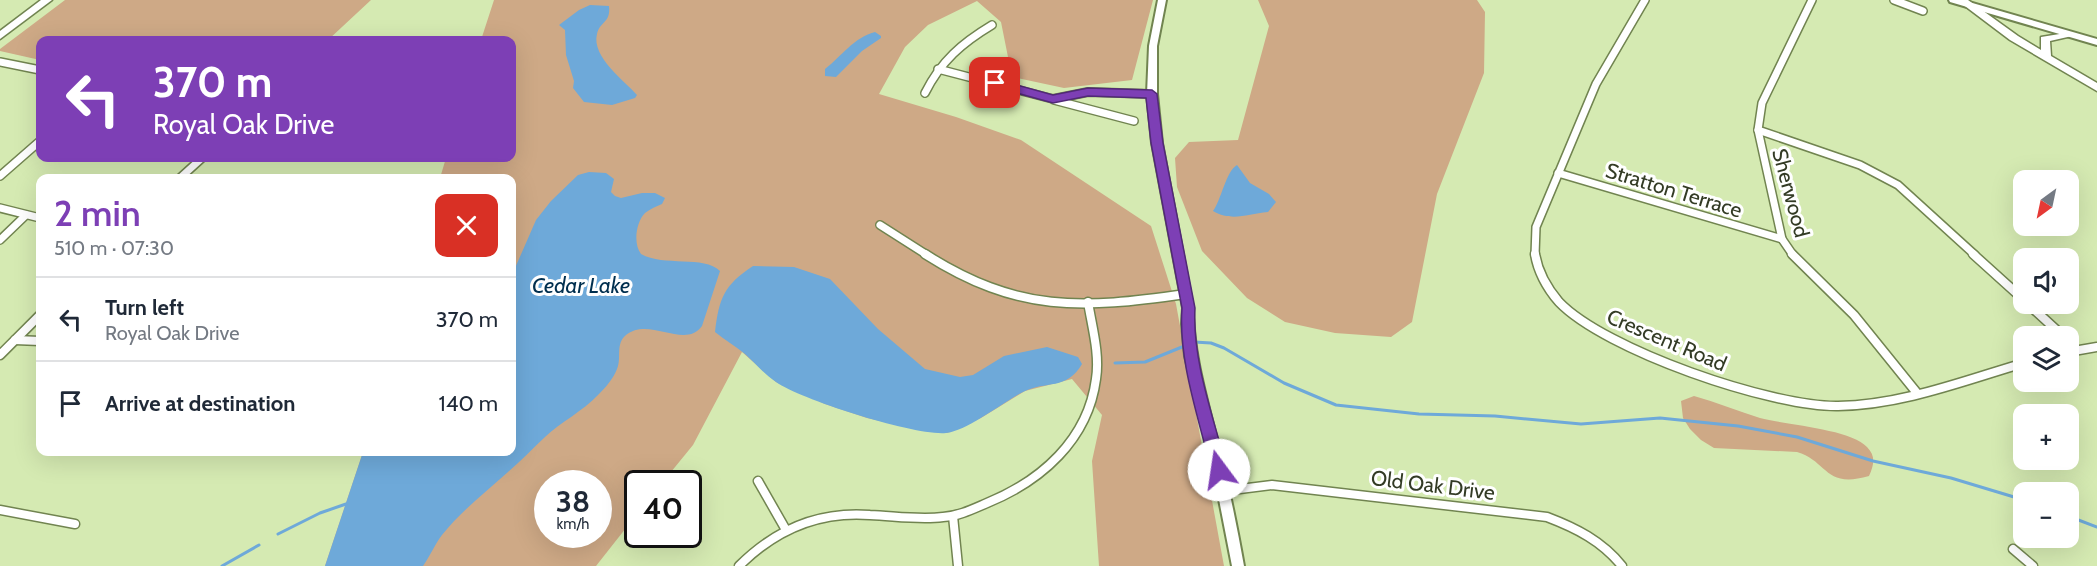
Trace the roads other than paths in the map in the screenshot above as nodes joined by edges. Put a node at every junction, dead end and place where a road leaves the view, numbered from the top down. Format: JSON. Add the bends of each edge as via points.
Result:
{"nodes":[{"id":1,"x":47,"y":0,"type":"edge"},
{"id":2,"x":1162,"y":0,"type":"edge"},
{"id":3,"x":1645,"y":0,"type":"edge"},
{"id":4,"x":1812,"y":0,"type":"edge"},
{"id":5,"x":1894,"y":0,"type":"edge"},
{"id":6,"x":1953,"y":0,"type":"edge"},
{"id":7,"x":1964,"y":2,"type":"edge"},
{"id":8,"x":1923,"y":11,"type":"dead end"},
{"id":9,"x":992,"y":25,"type":"dead end"},
{"id":10,"x":2069,"y":34,"type":"junction"},
{"id":11,"x":0,"y":36,"type":"edge"},
{"id":12,"x":2097,"y":42,"type":"edge"},
{"id":13,"x":2046,"y":57,"type":"junction"},
{"id":14,"x":0,"y":62,"type":"edge"},
{"id":15,"x":36,"y":69,"type":"edge"},
{"id":16,"x":938,"y":69,"type":"junction"},
{"id":17,"x":2097,"y":88,"type":"edge"},
{"id":18,"x":925,"y":93,"type":"dead end"},
{"id":19,"x":1152,"y":94,"type":"junction"},
{"id":20,"x":1053,"y":99,"type":"junction"},
{"id":21,"x":1134,"y":121,"type":"dead end"},
{"id":22,"x":1758,"y":130,"type":"junction"},
{"id":23,"x":36,"y":144,"type":"edge"},
{"id":24,"x":198,"y":162,"type":"edge"},
{"id":25,"x":1558,"y":173,"type":"junction"},
{"id":26,"x":184,"y":174,"type":"edge"},
{"id":27,"x":0,"y":176,"type":"edge"},
{"id":28,"x":0,"y":208,"type":"edge"},
{"id":29,"x":26,"y":215,"type":"junction"},
{"id":30,"x":36,"y":217,"type":"edge"},
{"id":31,"x":880,"y":225,"type":"dead end"},
{"id":32,"x":1782,"y":239,"type":"junction"},
{"id":33,"x":0,"y":240,"type":"edge"},
{"id":34,"x":2013,"y":290,"type":"edge"},
{"id":35,"x":1186,"y":294,"type":"junction"},
{"id":36,"x":1088,"y":302,"type":"junction"},
{"id":37,"x":2039,"y":314,"type":"edge"},
{"id":38,"x":36,"y":319,"type":"edge"},
{"id":39,"x":2051,"y":326,"type":"edge"},
{"id":40,"x":15,"y":340,"type":"junction"},
{"id":41,"x":36,"y":341,"type":"edge"},
{"id":42,"x":2097,"y":347,"type":"edge"},
{"id":43,"x":2079,"y":350,"type":"edge"},
{"id":44,"x":0,"y":355,"type":"edge"},
{"id":45,"x":2013,"y":366,"type":"edge"},
{"id":46,"x":1917,"y":393,"type":"junction"},
{"id":47,"x":758,"y":481,"type":"dead end"},
{"id":48,"x":1224,"y":491,"type":"junction"},
{"id":49,"x":0,"y":510,"type":"edge"},
{"id":50,"x":953,"y":516,"type":"junction"},
{"id":51,"x":75,"y":524,"type":"dead end"},
{"id":52,"x":786,"y":530,"type":"junction"},
{"id":53,"x":2013,"y":549,"type":"dead end"},
{"id":54,"x":739,"y":566,"type":"edge"},
{"id":55,"x":958,"y":566,"type":"edge"},
{"id":56,"x":1238,"y":566,"type":"edge"},
{"id":57,"x":1622,"y":566,"type":"edge"},
{"id":58,"x":2033,"y":566,"type":"edge"}],
"edges":[{"from":1,"to":11,"type":"main road"},
{"from":2,"to":19,"type":"street","via":[[1153,46]]},
{"from":3,"to":25,"type":"street","name":"Crescent Road","via":[[1596,84]]},
{"from":4,"to":22,"type":"street","name":"Sherwood","via":[[1762,103]]},
{"from":5,"to":8,"type":"street"},
{"from":6,"to":7,"type":"street"},
{"from":7,"to":10,"type":"street"},
{"from":7,"to":13,"type":"main road"},
{"from":9,"to":16,"type":"street","via":[[960,43]]},
{"from":10,"to":12,"type":"street"},
{"from":10,"to":13,"type":"main road","via":[[2045,39]]},
{"from":13,"to":17,"type":"main road"},
{"from":14,"to":15,"type":"street"},
{"from":16,"to":18,"type":"street"},
{"from":16,"to":20,"type":"street"},
{"from":19,"to":20,"type":"street","via":[[1088,92]]},
{"from":19,"to":35,"type":"street","via":[[1157,143]]},
{"from":20,"to":21,"type":"street"},
{"from":22,"to":32,"type":"street","name":"Sherwood"},
{"from":22,"to":34,"type":"street","via":[[1860,165],[1898,185]]},
{"from":23,"to":27,"type":"street"},
{"from":24,"to":26,"type":"street"},
{"from":25,"to":32,"type":"street","name":"Stratton Terrace"},
{"from":25,"to":46,"type":"street","name":"Crescent Road","via":[[1536,227],[1538,263],[1562,302],[1602,334],[1744,390],[1781,400],[1852,406]]},
{"from":28,"to":29,"type":"street"},
{"from":29,"to":30,"type":"street"},
{"from":29,"to":33,"type":"street"},
{"from":31,"to":36,"type":"street","via":[[994,291],[1044,302]]},
{"from":32,"to":46,"type":"street","name":"Sherwood","via":[[1794,257],[1854,315]]},
{"from":35,"to":36,"type":"street"},
{"from":35,"to":48,"type":"street","via":[[1194,366]]},
{"from":36,"to":50,"type":"street","via":[[1096,376],[1090,404],[1078,431],[1056,459],[1028,482]]},
{"from":37,"to":39,"type":"street"},
{"from":38,"to":40,"type":"street"},
{"from":40,"to":41,"type":"street"},
{"from":40,"to":44,"type":"street"},
{"from":42,"to":43,"type":"street"},
{"from":45,"to":46,"type":"street","name":"Crescent Road"},
{"from":47,"to":52,"type":"street"},
{"from":48,"to":56,"type":"street"},
{"from":48,"to":57,"type":"street","name":"Old Oak Drive","via":[[1272,485],[1547,517],[1596,540]]},
{"from":49,"to":51,"type":"street"},
{"from":50,"to":52,"type":"street","via":[[838,514]]},
{"from":50,"to":55,"type":"street"},
{"from":52,"to":54,"type":"street"},
{"from":53,"to":58,"type":"street"}]}
